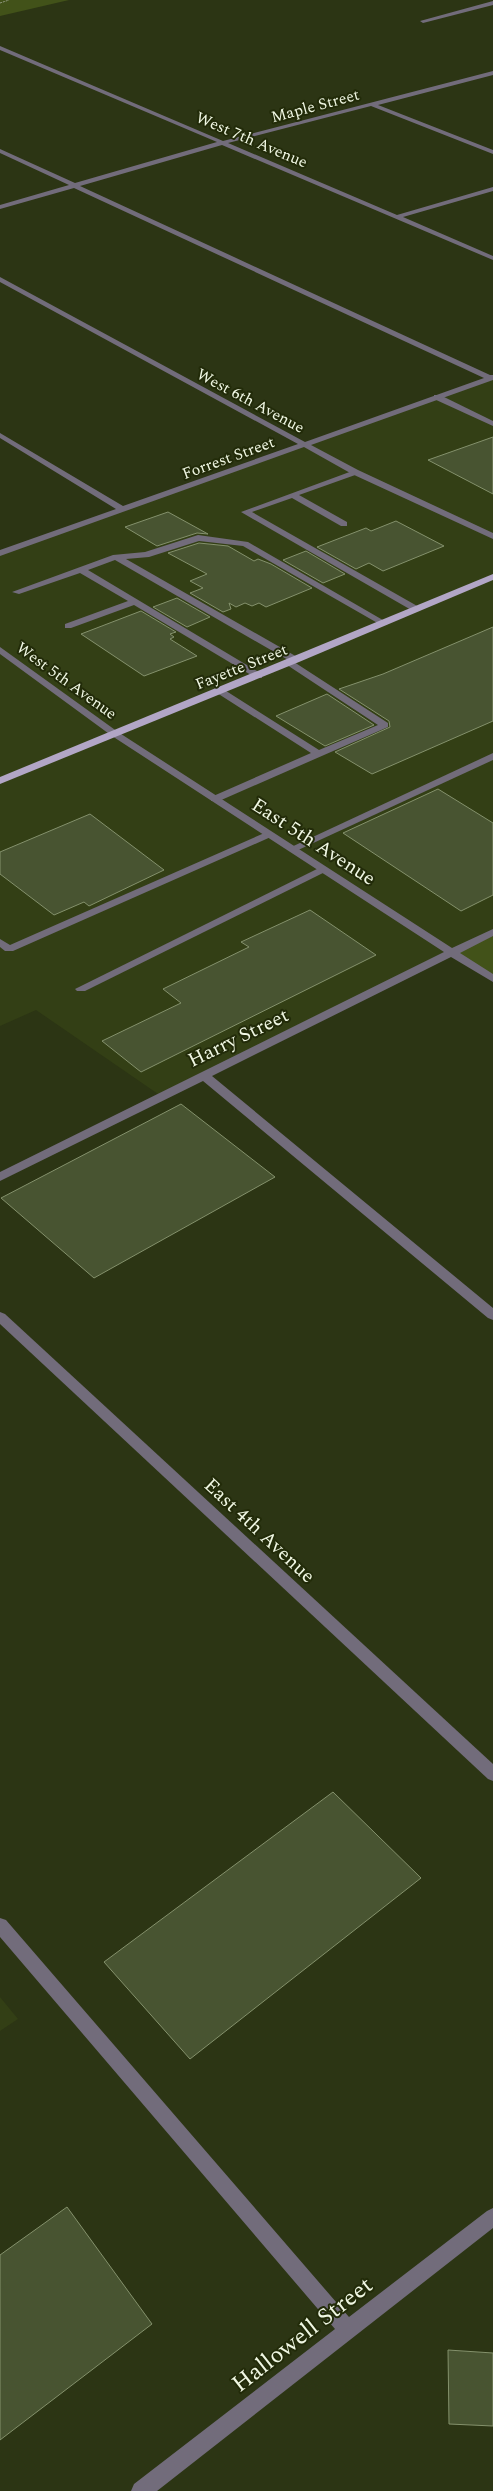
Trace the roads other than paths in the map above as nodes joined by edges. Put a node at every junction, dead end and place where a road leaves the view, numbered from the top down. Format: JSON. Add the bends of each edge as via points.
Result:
{"nodes":[{"id":1,"x":493,"y":3,"type":"edge"},
{"id":2,"x":423,"y":21,"type":"dead end"},
{"id":3,"x":0,"y":48,"type":"edge"},
{"id":4,"x":493,"y":73,"type":"edge"},
{"id":5,"x":371,"y":104,"type":"junction"},
{"id":6,"x":225,"y":142,"type":"junction"},
{"id":7,"x":0,"y":151,"type":"edge"},
{"id":8,"x":493,"y":152,"type":"edge"},
{"id":9,"x":74,"y":186,"type":"junction"},
{"id":10,"x":493,"y":189,"type":"edge"},
{"id":11,"x":0,"y":207,"type":"edge"},
{"id":12,"x":398,"y":217,"type":"junction"},
{"id":13,"x":493,"y":258,"type":"edge"},
{"id":14,"x":0,"y":279,"type":"edge"},
{"id":15,"x":492,"y":377,"type":"edge"},
{"id":16,"x":437,"y":397,"type":"junction"},
{"id":17,"x":493,"y":424,"type":"edge"},
{"id":18,"x":0,"y":435,"type":"edge"},
{"id":19,"x":306,"y":445,"type":"junction"},
{"id":20,"x":355,"y":472,"type":"junction"},
{"id":21,"x":293,"y":495,"type":"junction"},
{"id":22,"x":124,"y":510,"type":"junction"},
{"id":23,"x":344,"y":524,"type":"dead end"},
{"id":24,"x":493,"y":536,"type":"edge"},
{"id":25,"x":0,"y":553,"type":"edge"},
{"id":26,"x":116,"y":557,"type":"junction"},
{"id":27,"x":80,"y":569,"type":"junction"},
{"id":28,"x":493,"y":577,"type":"edge"},
{"id":29,"x":16,"y":592,"type":"dead end"},
{"id":30,"x":136,"y":602,"type":"junction"},
{"id":31,"x":416,"y":609,"type":"junction"},
{"id":32,"x":384,"y":623,"type":"junction"},
{"id":33,"x":68,"y":626,"type":"dead end"},
{"id":34,"x":0,"y":650,"type":"edge"},
{"id":35,"x":293,"y":662,"type":"junction"},
{"id":36,"x":259,"y":676,"type":"junction"},
{"id":37,"x":220,"y":691,"type":"junction"},
{"id":38,"x":116,"y":734,"type":"junction"},
{"id":39,"x":319,"y":754,"type":"junction"},
{"id":40,"x":493,"y":756,"type":"edge"},
{"id":41,"x":0,"y":781,"type":"edge"},
{"id":42,"x":215,"y":799,"type":"junction"},
{"id":43,"x":269,"y":834,"type":"junction"},
{"id":44,"x":292,"y":849,"type":"junction"},
{"id":45,"x":323,"y":869,"type":"junction"},
{"id":46,"x":493,"y":932,"type":"edge"},
{"id":47,"x":0,"y":942,"type":"edge"},
{"id":48,"x":453,"y":952,"type":"junction"},
{"id":49,"x":493,"y":979,"type":"edge"},
{"id":50,"x":81,"y":989,"type":"dead end"},
{"id":51,"x":203,"y":1075,"type":"junction"},
{"id":52,"x":0,"y":1178,"type":"edge"},
{"id":53,"x":493,"y":1315,"type":"edge"},
{"id":54,"x":0,"y":1317,"type":"edge"},
{"id":55,"x":493,"y":1774,"type":"edge"},
{"id":56,"x":0,"y":1925,"type":"edge"},
{"id":57,"x":493,"y":2217,"type":"edge"},
{"id":58,"x":348,"y":2330,"type":"junction"},
{"id":59,"x":141,"y":2491,"type":"edge"}],
"edges":[{"from":1,"to":2,"type":"street"},
{"from":3,"to":6,"type":"street","name":"West 7th Avenue"},
{"from":4,"to":5,"type":"street","name":"Maple Street"},
{"from":5,"to":6,"type":"street","name":"Maple Street"},
{"from":5,"to":8,"type":"street"},
{"from":6,"to":9,"type":"street","name":"Maple Street"},
{"from":6,"to":12,"type":"street","name":"West 7th Avenue"},
{"from":7,"to":9,"type":"street"},
{"from":9,"to":11,"type":"street","name":"Maple Street"},
{"from":9,"to":15,"type":"street"},
{"from":10,"to":12,"type":"street"},
{"from":12,"to":13,"type":"street","name":"West 7th Avenue"},
{"from":14,"to":19,"type":"street","name":"West 6th Avenue"},
{"from":15,"to":16,"type":"street","name":"Forrest Street"},
{"from":16,"to":17,"type":"street"},
{"from":16,"to":19,"type":"street","name":"Forrest Street"},
{"from":18,"to":22,"type":"street"},
{"from":19,"to":20,"type":"street","name":"West 6th Avenue"},
{"from":19,"to":22,"type":"street","name":"Forrest Street"},
{"from":20,"to":21,"type":"street"},
{"from":20,"to":24,"type":"street","name":"West 6th Avenue"},
{"from":21,"to":23,"type":"street"},
{"from":21,"to":31,"type":"street","via":[[245,512]]},
{"from":22,"to":25,"type":"street","name":"Forrest Street"},
{"from":26,"to":27,"type":"street"},
{"from":26,"to":32,"type":"street","via":[[146,556],[198,538],[245,544]]},
{"from":26,"to":35,"type":"street"},
{"from":27,"to":29,"type":"street"},
{"from":27,"to":30,"type":"street"},
{"from":28,"to":31,"type":"main road","name":"Fayette Street"},
{"from":30,"to":33,"type":"street"},
{"from":30,"to":36,"type":"street"},
{"from":31,"to":32,"type":"main road","name":"Fayette Street"},
{"from":32,"to":35,"type":"main road","name":"Fayette Street"},
{"from":34,"to":38,"type":"street","name":"West 5th Avenue"},
{"from":35,"to":36,"type":"main road","name":"Fayette Street"},
{"from":35,"to":39,"type":"street","via":[[385,724]]},
{"from":36,"to":37,"type":"main road","name":"Fayette Street"},
{"from":37,"to":38,"type":"main road","name":"Fayette Street"},
{"from":37,"to":39,"type":"street"},
{"from":38,"to":41,"type":"main road","name":"Fayette Street"},
{"from":38,"to":42,"type":"street","name":"East 5th Avenue"},
{"from":39,"to":42,"type":"street"},
{"from":40,"to":44,"type":"street"},
{"from":42,"to":43,"type":"street","name":"East 5th Avenue"},
{"from":43,"to":44,"type":"street","name":"East 5th Avenue"},
{"from":43,"to":47,"type":"street","via":[[10,949]]},
{"from":44,"to":45,"type":"street","name":"East 5th Avenue"},
{"from":45,"to":48,"type":"street","name":"East 5th Avenue"},
{"from":45,"to":50,"type":"street"},
{"from":46,"to":48,"type":"street","name":"Harry Street"},
{"from":48,"to":49,"type":"street","name":"East 5th Avenue"},
{"from":48,"to":51,"type":"street","name":"Harry Street"},
{"from":51,"to":52,"type":"street","name":"Harry Street"},
{"from":51,"to":53,"type":"street"},
{"from":54,"to":55,"type":"street","name":"East 4th Avenue"},
{"from":56,"to":58,"type":"street"},
{"from":57,"to":58,"type":"street","name":"Hallowell Street"},
{"from":58,"to":59,"type":"street","name":"Hallowell Street"}]}
